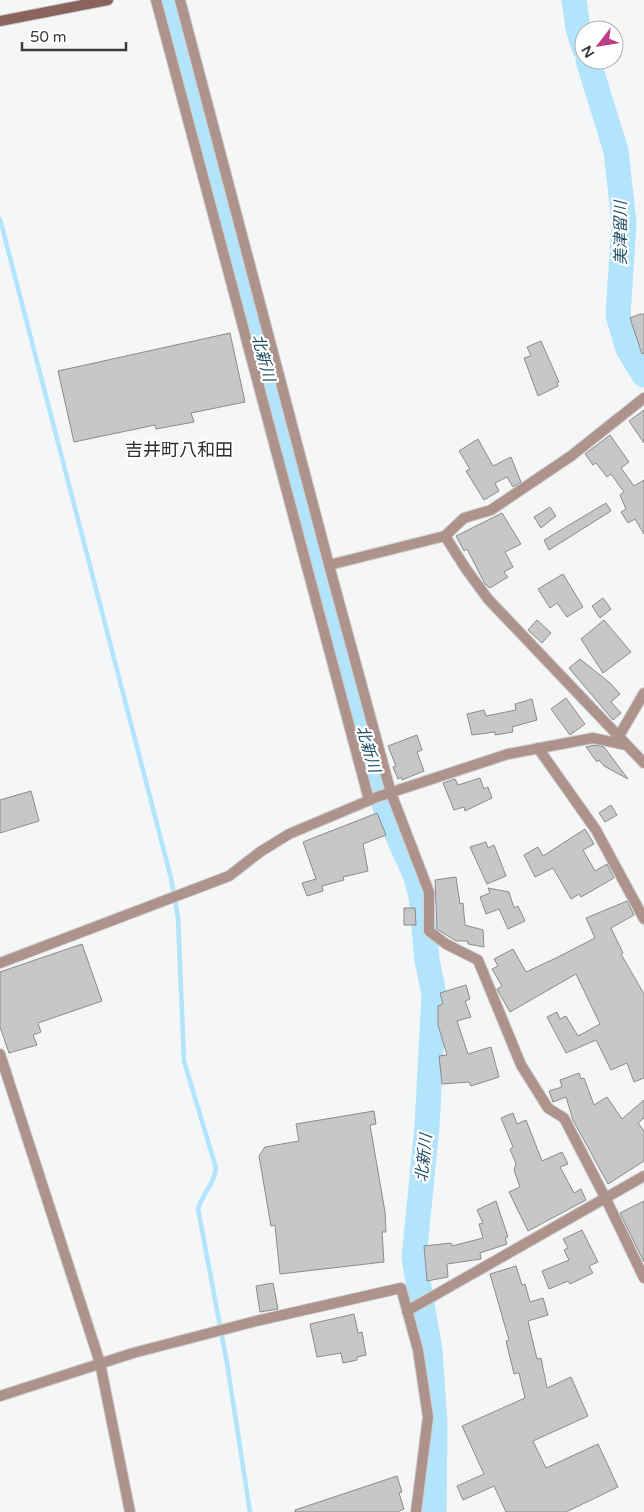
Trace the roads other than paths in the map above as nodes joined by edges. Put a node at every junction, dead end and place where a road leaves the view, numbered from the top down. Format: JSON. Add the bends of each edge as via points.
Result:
{"nodes":[{"id":1,"x":108,"y":0,"type":"edge"},
{"id":2,"x":156,"y":0,"type":"edge"},
{"id":3,"x":180,"y":0,"type":"edge"},
{"id":4,"x":0,"y":22,"type":"edge"},
{"id":5,"x":644,"y":398,"type":"edge"},
{"id":6,"x":446,"y":536,"type":"junction"},
{"id":7,"x":329,"y":566,"type":"junction"},
{"id":8,"x":644,"y":693,"type":"edge"},
{"id":9,"x":619,"y":736,"type":"junction"},
{"id":10,"x":626,"y":745,"type":"junction"},
{"id":11,"x":538,"y":748,"type":"junction"},
{"id":12,"x":644,"y":763,"type":"edge"},
{"id":13,"x":392,"y":793,"type":"junction"},
{"id":14,"x":373,"y":799,"type":"junction"},
{"id":15,"x":644,"y":919,"type":"edge"},
{"id":16,"x":0,"y":963,"type":"edge"},
{"id":17,"x":0,"y":1054,"type":"edge"},
{"id":18,"x":644,"y":1176,"type":"edge"},
{"id":19,"x":606,"y":1199,"type":"junction"},
{"id":20,"x":644,"y":1278,"type":"edge"},
{"id":21,"x":411,"y":1309,"type":"junction"},
{"id":22,"x":100,"y":1363,"type":"junction"},
{"id":23,"x":0,"y":1396,"type":"edge"},
{"id":24,"x":130,"y":1512,"type":"edge"},
{"id":25,"x":416,"y":1512,"type":"edge"}],
"edges":[{"from":1,"to":4,"type":"main road"},
{"from":2,"to":14,"type":"street"},
{"from":3,"to":7,"type":"street"},
{"from":5,"to":6,"type":"street","via":[[571,456],[491,510],[464,518]]},
{"from":6,"to":7,"type":"street"},
{"from":6,"to":9,"type":"street","via":[[488,599]]},
{"from":7,"to":13,"type":"street"},
{"from":8,"to":9,"type":"street"},
{"from":9,"to":10,"type":"street"},
{"from":10,"to":11,"type":"street","via":[[593,738]]},
{"from":10,"to":12,"type":"street"},
{"from":11,"to":13,"type":"street","via":[[508,754]]},
{"from":11,"to":15,"type":"street","via":[[596,830]]},
{"from":13,"to":14,"type":"street"},
{"from":13,"to":19,"type":"street","via":[[429,892],[429,931],[446,944],[478,960],[521,1065],[548,1108],[564,1118]]},
{"from":14,"to":16,"type":"street","via":[[290,834],[229,876]]},
{"from":17,"to":22,"type":"street"},
{"from":18,"to":19,"type":"street"},
{"from":19,"to":20,"type":"street"},
{"from":19,"to":21,"type":"street"},
{"from":21,"to":22,"type":"street","via":[[401,1288],[212,1332]]},
{"from":21,"to":25,"type":"street","via":[[428,1416]]},
{"from":22,"to":23,"type":"street"},
{"from":22,"to":24,"type":"street"}]}
